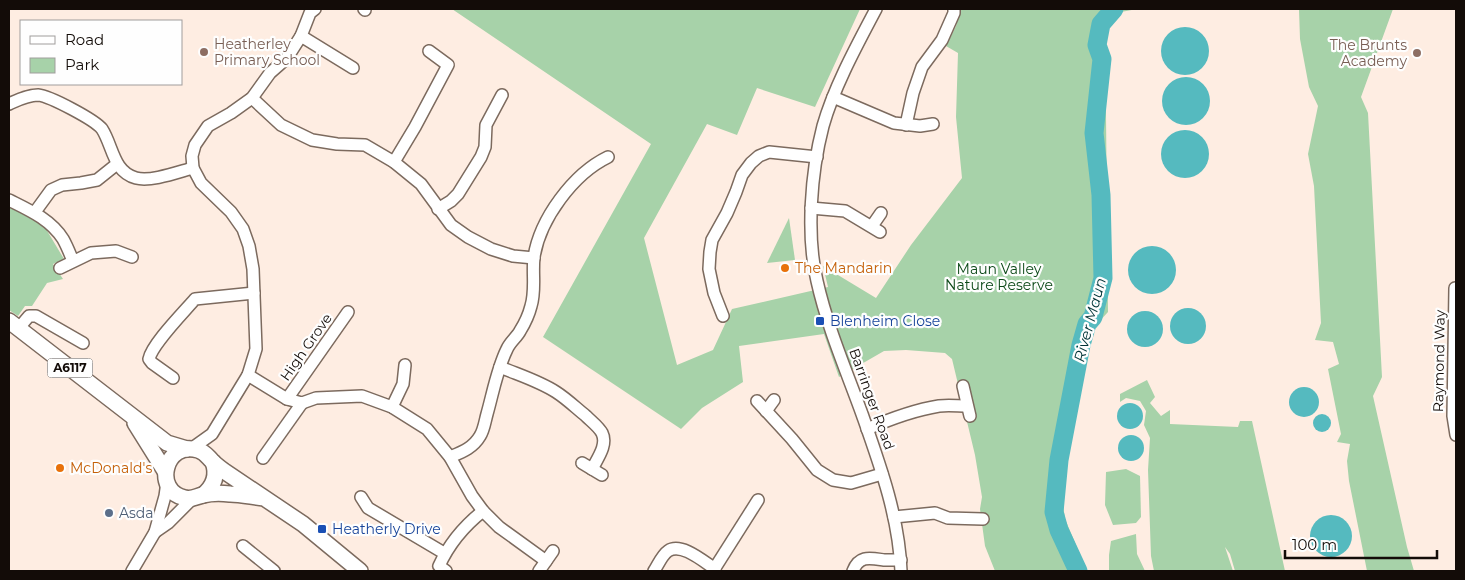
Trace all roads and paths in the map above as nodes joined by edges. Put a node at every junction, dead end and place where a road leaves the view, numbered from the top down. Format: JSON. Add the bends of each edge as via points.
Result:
{"nodes":[{"id":1,"x":315,"y":9,"type":"edge"},
{"id":2,"x":876,"y":9,"type":"edge"},
{"id":3,"x":954,"y":9,"type":"edge"},
{"id":4,"x":301,"y":36,"type":"junction"},
{"id":5,"x":429,"y":51,"type":"dead end"},
{"id":6,"x":353,"y":68,"type":"dead end"},
{"id":7,"x":27,"y":85,"type":"edge"},
{"id":8,"x":30,"y":96,"type":"junction"},
{"id":9,"x":834,"y":97,"type":"junction"},
{"id":10,"x":252,"y":98,"type":"junction"},
{"id":11,"x":501,"y":103,"type":"dead end"},
{"id":12,"x":9,"y":104,"type":"edge"},
{"id":13,"x":906,"y":124,"type":"junction"},
{"id":14,"x":933,"y":124,"type":"dead end"},
{"id":15,"x":599,"y":157,"type":"dead end"},
{"id":16,"x":817,"y":157,"type":"junction"},
{"id":17,"x":394,"y":162,"type":"junction"},
{"id":18,"x":117,"y":164,"type":"junction"},
{"id":19,"x":193,"y":168,"type":"junction"},
{"id":20,"x":9,"y":200,"type":"edge"},
{"id":21,"x":811,"y":208,"type":"junction"},
{"id":22,"x":438,"y":209,"type":"junction"},
{"id":23,"x":35,"y":212,"type":"junction"},
{"id":24,"x":881,"y":213,"type":"dead end"},
{"id":25,"x":132,"y":257,"type":"dead end"},
{"id":26,"x":534,"y":258,"type":"junction"},
{"id":27,"x":73,"y":261,"type":"junction"},
{"id":28,"x":60,"y":268,"type":"dead end"},
{"id":29,"x":1455,"y":288,"type":"edge"},
{"id":30,"x":254,"y":293,"type":"junction"},
{"id":31,"x":724,"y":308,"type":"dead end"},
{"id":32,"x":348,"y":312,"type":"dead end"},
{"id":33,"x":14,"y":325,"type":"edge"},
{"id":34,"x":75,"y":342,"type":"dead end"},
{"id":35,"x":405,"y":366,"type":"dead end"},
{"id":36,"x":500,"y":367,"type":"junction"},
{"id":37,"x":248,"y":375,"type":"junction"},
{"id":38,"x":173,"y":378,"type":"dead end"},
{"id":39,"x":963,"y":386,"type":"dead end"},
{"id":40,"x":287,"y":399,"type":"junction"},
{"id":41,"x":774,"y":400,"type":"dead end"},
{"id":42,"x":757,"y":401,"type":"dead end"},
{"id":43,"x":302,"y":403,"type":"junction"},
{"id":44,"x":392,"y":407,"type":"junction"},
{"id":45,"x":766,"y":411,"type":"junction"},
{"id":46,"x":130,"y":415,"type":"junction"},
{"id":47,"x":867,"y":429,"type":"junction"},
{"id":48,"x":212,"y":434,"type":"junction"},
{"id":49,"x":1456,"y":434,"type":"edge"},
{"id":50,"x":262,"y":438,"type":"dead end"},
{"id":51,"x":272,"y":445,"type":"junction"},
{"id":52,"x":189,"y":449,"type":"junction"},
{"id":53,"x":450,"y":457,"type":"junction"},
{"id":54,"x":263,"y":458,"type":"dead end"},
{"id":55,"x":211,"y":460,"type":"junction"},
{"id":56,"x":592,"y":469,"type":"dead end"},
{"id":57,"x":882,"y":474,"type":"junction"},
{"id":58,"x":166,"y":477,"type":"junction"},
{"id":59,"x":198,"y":497,"type":"junction"},
{"id":60,"x":361,"y":497,"type":"dead end"},
{"id":61,"x":264,"y":498,"type":"junction"},
{"id":62,"x":742,"y":504,"type":"dead end"},
{"id":63,"x":483,"y":511,"type":"junction"},
{"id":64,"x":894,"y":517,"type":"junction"},
{"id":65,"x":983,"y":519,"type":"dead end"},
{"id":66,"x":155,"y":532,"type":"junction"},
{"id":67,"x":244,"y":546,"type":"dead end"},
{"id":68,"x":553,"y":551,"type":"dead end"},
{"id":69,"x":444,"y":553,"type":"junction"},
{"id":70,"x":546,"y":561,"type":"junction"},
{"id":71,"x":901,"y":566,"type":"edge"},
{"id":72,"x":714,"y":570,"type":"edge"},
{"id":73,"x":132,"y":571,"type":"edge"},
{"id":74,"x":274,"y":571,"type":"edge"},
{"id":75,"x":360,"y":571,"type":"edge"},
{"id":76,"x":446,"y":571,"type":"edge"},
{"id":77,"x":539,"y":571,"type":"edge"},
{"id":78,"x":654,"y":571,"type":"edge"},
{"id":79,"x":853,"y":571,"type":"edge"}],
"edges":[{"from":1,"to":4,"type":"street","via":[[310,13]]},
{"from":2,"to":9,"type":"street","name":"Barringer Road"},
{"from":3,"to":13,"type":"street","via":[[942,40],[922,67]]},
{"from":4,"to":6,"type":"street"},
{"from":4,"to":10,"type":"street","via":[[287,58],[270,73]]},
{"from":5,"to":17,"type":"street","via":[[448,65]]},
{"from":7,"to":8,"type":"street"},
{"from":8,"to":12,"type":"street"},
{"from":8,"to":18,"type":"street","via":[[51,99],[96,122],[103,130]]},
{"from":9,"to":13,"type":"street","via":[[894,123]]},
{"from":9,"to":16,"type":"street","name":"Barringer Road","via":[[823,126]]},
{"from":10,"to":17,"type":"street","via":[[281,125],[312,140],[365,145]]},
{"from":10,"to":19,"type":"street","via":[[208,126],[195,145]]},
{"from":11,"to":22,"type":"street","via":[[486,125],[482,156],[458,194]]},
{"from":13,"to":14,"type":"street"},
{"from":15,"to":26,"type":"street","via":[[554,206],[540,235]]},
{"from":16,"to":21,"type":"street","name":"Barringer Road"},
{"from":16,"to":31,"type":"street","via":[[769,152],[759,156],[742,175],[712,240],[710,252],[709,269],[714,293]]},
{"from":17,"to":22,"type":"street","via":[[420,184]]},
{"from":18,"to":19,"type":"street","via":[[137,178],[151,179]]},
{"from":18,"to":23,"type":"street","via":[[97,180],[50,190]]},
{"from":19,"to":30,"type":"street","via":[[201,183],[231,212],[243,229],[252,261]]},
{"from":20,"to":23,"type":"street"},
{"from":21,"to":24,"type":"street","via":[[845,211],[876,229]]},
{"from":21,"to":47,"type":"street","name":"Barringer Road","via":[[816,278]]},
{"from":22,"to":26,"type":"street","via":[[451,225],[491,249]]},
{"from":23,"to":27,"type":"street","via":[[58,231]]},
{"from":25,"to":27,"type":"street","via":[[116,251],[91,253]]},
{"from":26,"to":36,"type":"street","via":[[531,306]]},
{"from":27,"to":28,"type":"street"},
{"from":29,"to":49,"type":"street","name":"Raymond Way","via":[[1453,416]]},
{"from":30,"to":37,"type":"street","via":[[256,349]]},
{"from":30,"to":38,"type":"street","via":[[192,294],[150,353],[152,364]]},
{"from":32,"to":40,"type":"street","name":"High Grove"},
{"from":33,"to":34,"type":"street","via":[[29,316],[36,316]]},
{"from":33,"to":46,"type":"main road","number":"A6117"},
{"from":35,"to":44,"type":"street","via":[[403,384]]},
{"from":36,"to":53,"type":"street","via":[[481,435],[470,449]]},
{"from":36,"to":56,"type":"street","via":[[555,391],[595,425],[602,433],[603,442]]},
{"from":37,"to":40,"type":"street"},
{"from":37,"to":48,"type":"street"},
{"from":39,"to":47,"type":"street","via":[[968,411],[941,406],[894,417]]},
{"from":40,"to":43,"type":"street"},
{"from":41,"to":45,"type":"street"},
{"from":42,"to":45,"type":"street"},
{"from":43,"to":44,"type":"street","via":[[316,398],[362,396]]},
{"from":43,"to":51,"type":"street"},
{"from":44,"to":53,"type":"street","via":[[427,429]]},
{"from":45,"to":57,"type":"street","via":[[817,470],[833,480],[851,482]]},
{"from":46,"to":52,"type":"main road","number":"A6117","via":[[167,443]]},
{"from":46,"to":58,"type":"main road","number":"A6117"},
{"from":47,"to":57,"type":"street","name":"Barringer Road"},
{"from":48,"to":52,"type":"street"},
{"from":48,"to":55,"type":"street"},
{"from":50,"to":51,"type":"street"},
{"from":51,"to":54,"type":"street"},
{"from":52,"to":55,"type":"main road","number":"A6117","via":[[204,452]]},
{"from":52,"to":58,"type":"main road","via":[[170,459]]},
{"from":53,"to":63,"type":"street"},
{"from":55,"to":59,"type":"main road","via":[[215,471],[213,485]]},
{"from":55,"to":61,"type":"main road","number":"A6117"},
{"from":57,"to":64,"type":"street","name":"Barringer Road"},
{"from":58,"to":59,"type":"main road","number":"A6117","via":[[177,495]]},
{"from":58,"to":66,"type":"street","via":[[165,496]]},
{"from":59,"to":61,"type":"main road","number":"A6117","via":[[230,494]]},
{"from":59,"to":66,"type":"street"},
{"from":60,"to":69,"type":"street","via":[[368,508]]},
{"from":61,"to":75,"type":"main road","number":"A6117","via":[[303,524]]},
{"from":62,"to":72,"type":"street","via":[[755,505]]},
{"from":63,"to":69,"type":"street","via":[[467,524]]},
{"from":63,"to":70,"type":"street","via":[[499,527]]},
{"from":64,"to":65,"type":"street","via":[[935,513],[948,518]]},
{"from":64,"to":71,"type":"street","name":"Barringer Road"},
{"from":66,"to":73,"type":"street"},
{"from":67,"to":74,"type":"street"},
{"from":68,"to":70,"type":"street"},
{"from":69,"to":76,"type":"street","via":[[439,566]]},
{"from":70,"to":77,"type":"street"},
{"from":71,"to":79,"type":"street","via":[[887,560],[868,558],[859,561]]},
{"from":72,"to":78,"type":"street","via":[[684,549],[675,548],[667,551]]}]}
